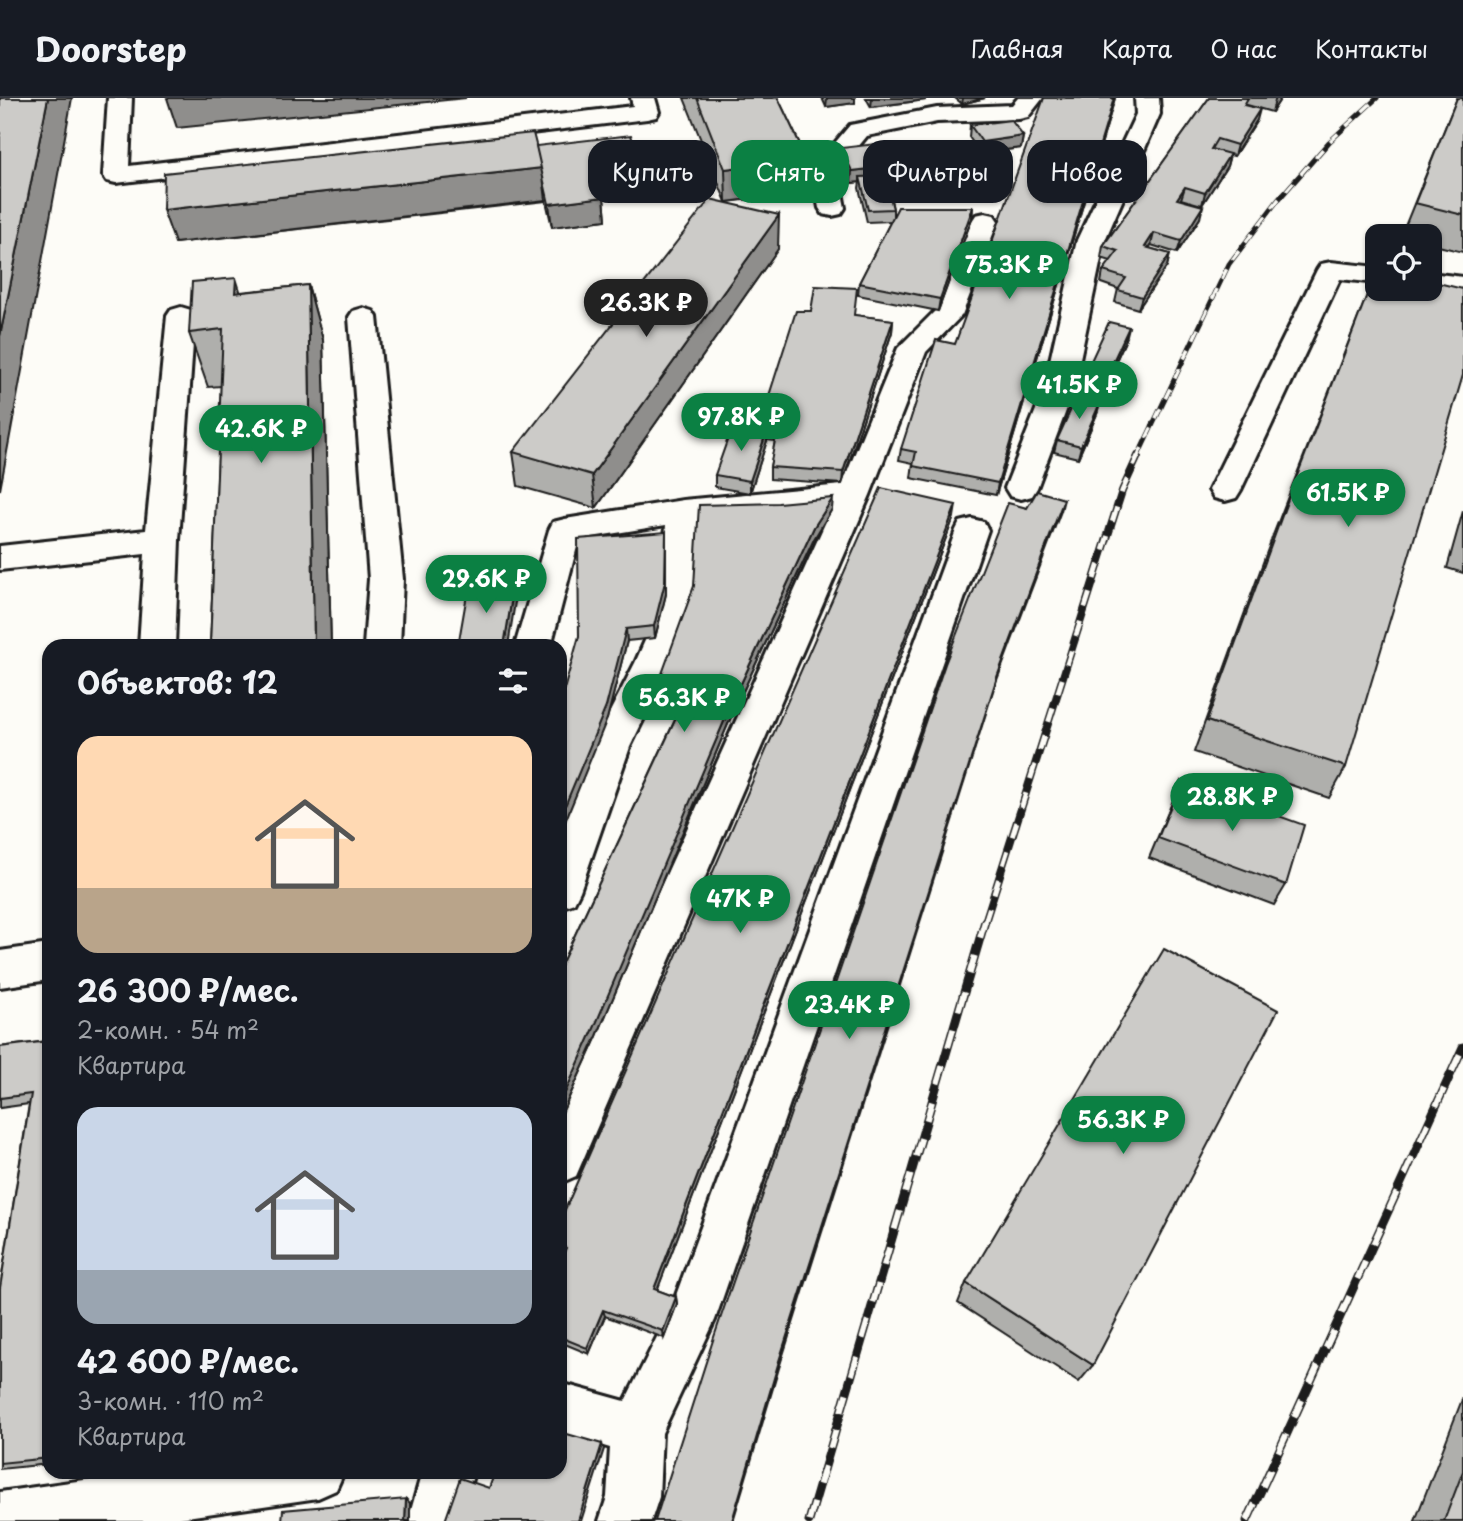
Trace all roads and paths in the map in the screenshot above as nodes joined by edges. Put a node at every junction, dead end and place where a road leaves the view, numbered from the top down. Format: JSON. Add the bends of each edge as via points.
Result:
{"nodes":[{"id":1,"x":120,"y":98,"type":"edge"},
{"id":2,"x":643,"y":98,"type":"edge"},
{"id":3,"x":1031,"y":98,"type":"edge"},
{"id":4,"x":1175,"y":98,"type":"edge"},
{"id":5,"x":1147,"y":106,"type":"edge"},
{"id":6,"x":832,"y":208,"type":"dead end"},
{"id":7,"x":985,"y":221,"type":"dead end"},
{"id":8,"x":1365,"y":274,"type":"edge"},
{"id":9,"x":1442,"y":282,"type":"edge"},
{"id":10,"x":1463,"y":285,"type":"edge"},
{"id":11,"x":181,"y":316,"type":"dead end"},
{"id":12,"x":363,"y":317,"type":"dead end"},
{"id":13,"x":1021,"y":488,"type":"dead end"},
{"id":14,"x":1225,"y":490,"type":"dead end"},
{"id":15,"x":854,"y":495,"type":"junction"},
{"id":16,"x":682,"y":511,"type":"junction"},
{"id":17,"x":972,"y":530,"type":"dead end"},
{"id":18,"x":162,"y":540,"type":"junction"},
{"id":19,"x":0,"y":558,"type":"edge"},
{"id":20,"x":157,"y":639,"type":"edge"},
{"id":21,"x":382,"y":639,"type":"edge"},
{"id":22,"x":535,"y":639,"type":"edge"},
{"id":23,"x":567,"y":871,"type":"edge"},
{"id":24,"x":42,"y":963,"type":"edge"},
{"id":25,"x":0,"y":969,"type":"edge"},
{"id":26,"x":567,"y":1145,"type":"edge"},
{"id":27,"x":567,"y":1411,"type":"edge"},
{"id":28,"x":637,"y":1430,"type":"junction"},
{"id":29,"x":270,"y":1479,"type":"edge"},
{"id":30,"x":445,"y":1479,"type":"edge"},
{"id":31,"x":0,"y":1518,"type":"edge"},
{"id":32,"x":434,"y":1521,"type":"edge"},
{"id":33,"x":625,"y":1521,"type":"edge"}],
"edges":[{"from":1,"to":2,"type":"lane","via":[[116,175],[647,112]]},
{"from":3,"to":6,"type":"lane","via":[[1019,112],[937,115],[859,130],[825,170]]},
{"from":4,"to":5,"type":"lane"},
{"from":5,"to":13,"type":"lane","via":[[1091,240],[1058,392]]},
{"from":7,"to":15,"type":"lane","via":[[948,316],[913,348]]},
{"from":8,"to":14,"type":"lane","via":[[1331,270]]},
{"from":9,"to":10,"type":"lane"},
{"from":11,"to":18,"type":"lane"},
{"from":12,"to":21,"type":"lane","via":[[386,579]]},
{"from":15,"to":16,"type":"lane"},
{"from":15,"to":26,"type":"lane"},
{"from":16,"to":22,"type":"lane","via":[[565,530]]},
{"from":16,"to":23,"type":"lane","via":[[677,607],[611,747]]},
{"from":17,"to":28,"type":"lane","via":[[691,1320]]},
{"from":18,"to":19,"type":"lane"},
{"from":18,"to":20,"type":"lane"},
{"from":24,"to":25,"type":"lane"},
{"from":27,"to":28,"type":"lane"},
{"from":28,"to":33,"type":"lane","via":[[633,1497]]},
{"from":29,"to":31,"type":"lane"},
{"from":30,"to":32,"type":"lane"}]}
